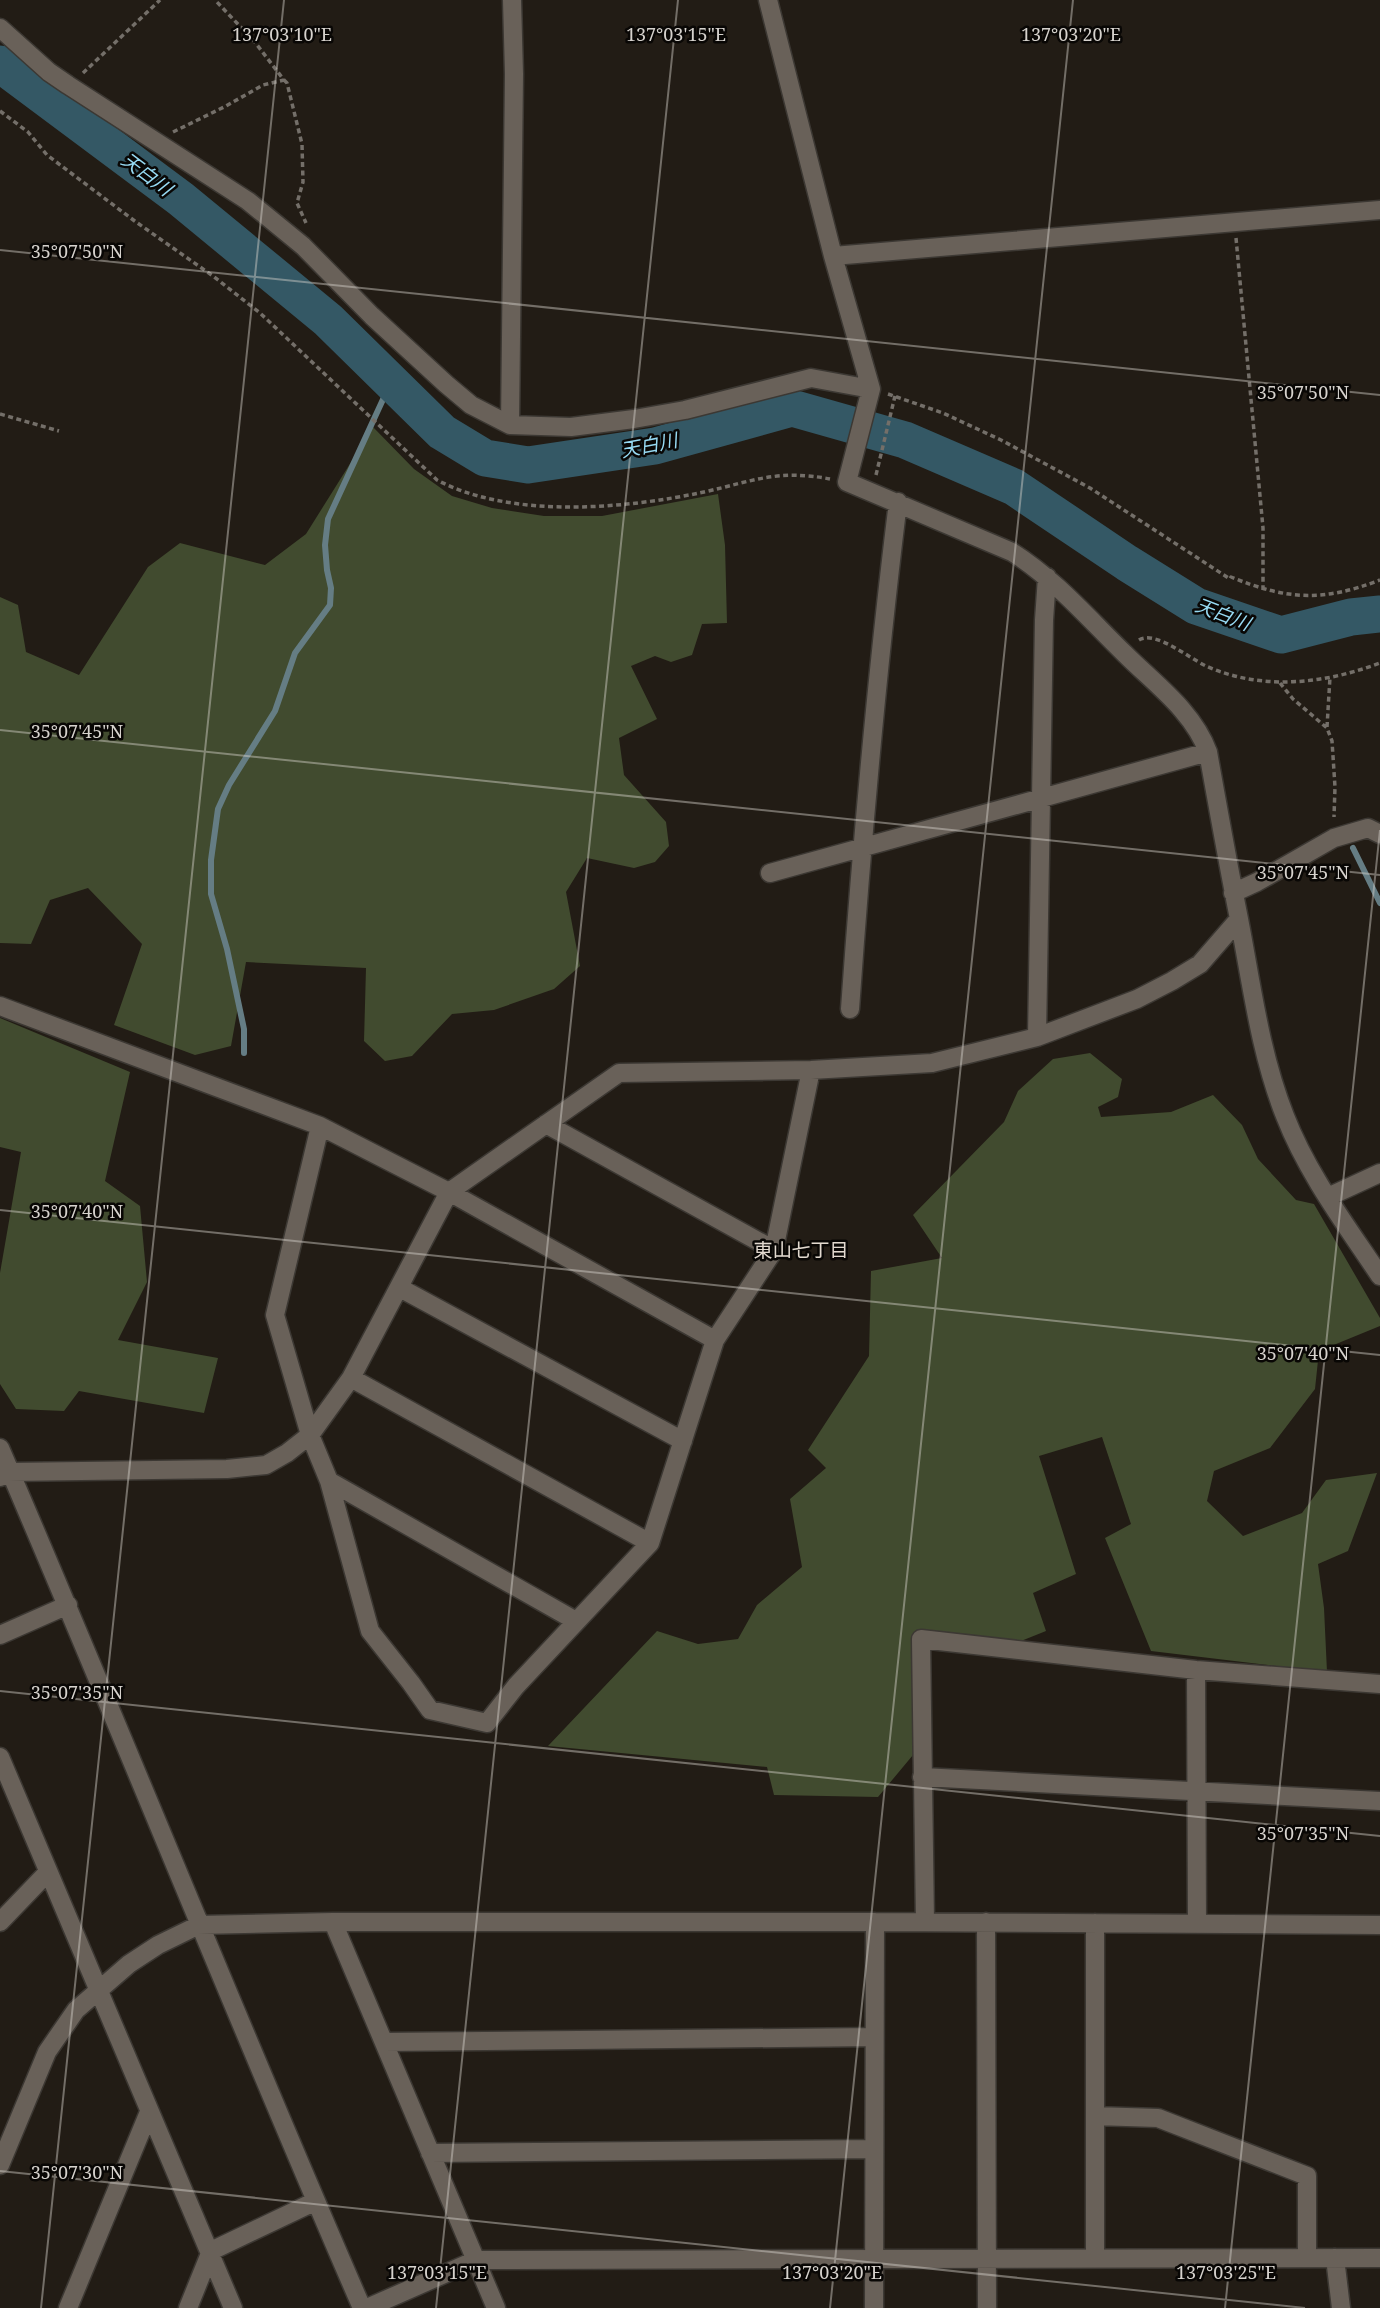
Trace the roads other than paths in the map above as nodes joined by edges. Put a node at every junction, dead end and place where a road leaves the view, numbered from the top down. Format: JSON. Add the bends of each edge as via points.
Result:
{"nodes":[{"id":1,"x":513,"y":0,"type":"edge"},
{"id":2,"x":768,"y":0,"type":"edge"},
{"id":3,"x":0,"y":27,"type":"edge"},
{"id":4,"x":1380,"y":210,"type":"edge"},
{"id":5,"x":833,"y":256,"type":"junction"},
{"id":6,"x":870,"y":389,"type":"junction"},
{"id":7,"x":510,"y":425,"type":"junction"},
{"id":8,"x":898,"y":502,"type":"junction"},
{"id":9,"x":1047,"y":577,"type":"junction"},
{"id":10,"x":1208,"y":752,"type":"junction"},
{"id":11,"x":1040,"y":800,"type":"junction"},
{"id":12,"x":1380,"y":834,"type":"edge"},
{"id":13,"x":861,"y":849,"type":"junction"},
{"id":14,"x":771,"y":873,"type":"dead end"},
{"id":15,"x":1233,"y":893,"type":"junction"},
{"id":16,"x":1239,"y":919,"type":"junction"},
{"id":17,"x":0,"y":1006,"type":"edge"},
{"id":18,"x":850,"y":1009,"type":"dead end"},
{"id":19,"x":1037,"y":1037,"type":"junction"},
{"id":20,"x":811,"y":1070,"type":"junction"},
{"id":21,"x":546,"y":1124,"type":"junction"},
{"id":22,"x":320,"y":1126,"type":"junction"},
{"id":23,"x":1380,"y":1173,"type":"edge"},
{"id":24,"x":449,"y":1192,"type":"junction"},
{"id":25,"x":1328,"y":1197,"type":"junction"},
{"id":26,"x":774,"y":1250,"type":"junction"},
{"id":27,"x":1380,"y":1276,"type":"edge"},
{"id":28,"x":400,"y":1287,"type":"junction"},
{"id":29,"x":715,"y":1340,"type":"junction"},
{"id":30,"x":351,"y":1378,"type":"junction"},
{"id":31,"x":310,"y":1435,"type":"junction"},
{"id":32,"x":683,"y":1441,"type":"junction"},
{"id":33,"x":0,"y":1448,"type":"edge"},
{"id":34,"x":5,"y":1475,"type":"edge"},
{"id":35,"x":329,"y":1481,"type":"junction"},
{"id":36,"x":650,"y":1543,"type":"junction"},
{"id":37,"x":68,"y":1605,"type":"junction"},
{"id":38,"x":576,"y":1621,"type":"junction"},
{"id":39,"x":0,"y":1635,"type":"edge"},
{"id":40,"x":1196,"y":1670,"type":"junction"},
{"id":41,"x":1380,"y":1685,"type":"edge"},
{"id":42,"x":1,"y":1762,"type":"edge"},
{"id":43,"x":922,"y":1777,"type":"junction"},
{"id":44,"x":1198,"y":1791,"type":"junction"},
{"id":45,"x":1380,"y":1801,"type":"edge"},
{"id":46,"x":48,"y":1872,"type":"junction"},
{"id":47,"x":0,"y":1922,"type":"edge"},
{"id":48,"x":333,"y":1922,"type":"junction"},
{"id":49,"x":875,"y":1922,"type":"junction"},
{"id":50,"x":925,"y":1922,"type":"junction"},
{"id":51,"x":986,"y":1922,"type":"junction"},
{"id":52,"x":1095,"y":1923,"type":"junction"},
{"id":53,"x":1197,"y":1924,"type":"junction"},
{"id":54,"x":199,"y":1925,"type":"junction"},
{"id":55,"x":1380,"y":1925,"type":"edge"},
{"id":56,"x":100,"y":1988,"type":"junction"},
{"id":57,"x":874,"y":2037,"type":"junction"},
{"id":58,"x":384,"y":2042,"type":"junction"},
{"id":59,"x":149,"y":2112,"type":"junction"},
{"id":60,"x":1095,"y":2116,"type":"junction"},
{"id":61,"x":874,"y":2149,"type":"junction"},
{"id":62,"x":430,"y":2153,"type":"junction"},
{"id":63,"x":0,"y":2165,"type":"edge"},
{"id":64,"x":316,"y":2201,"type":"junction"},
{"id":65,"x":211,"y":2251,"type":"junction"},
{"id":66,"x":1094,"y":2258,"type":"junction"},
{"id":67,"x":1307,"y":2258,"type":"junction"},
{"id":68,"x":1335,"y":2258,"type":"junction"},
{"id":69,"x":1380,"y":2258,"type":"edge"},
{"id":70,"x":874,"y":2259,"type":"junction"},
{"id":71,"x":987,"y":2259,"type":"junction"},
{"id":72,"x":477,"y":2260,"type":"junction"},
{"id":73,"x":68,"y":2308,"type":"edge"},
{"id":74,"x":188,"y":2308,"type":"edge"},
{"id":75,"x":233,"y":2308,"type":"edge"},
{"id":76,"x":364,"y":2308,"type":"edge"},
{"id":77,"x":496,"y":2308,"type":"edge"},
{"id":78,"x":874,"y":2308,"type":"edge"},
{"id":79,"x":987,"y":2308,"type":"edge"},
{"id":80,"x":1341,"y":2308,"type":"edge"}],
"edges":[{"from":1,"to":7,"type":"street"},
{"from":2,"to":5,"type":"street"},
{"from":3,"to":7,"type":"street","via":[[49,72],[283,228],[417,359],[471,405]]},
{"from":4,"to":5,"type":"street"},
{"from":5,"to":6,"type":"street"},
{"from":6,"to":7,"type":"street","via":[[811,378],[623,421],[570,427]]},
{"from":6,"to":8,"type":"street","via":[[847,482]]},
{"from":8,"to":9,"type":"street","via":[[1012,552]]},
{"from":8,"to":13,"type":"street"},
{"from":9,"to":10,"type":"street","via":[[1170,696],[1202,736]]},
{"from":9,"to":11,"type":"street"},
{"from":10,"to":11,"type":"street"},
{"from":10,"to":15,"type":"street"},
{"from":11,"to":13,"type":"street"},
{"from":11,"to":19,"type":"street"},
{"from":12,"to":15,"type":"street","via":[[1367,828],[1334,838]]},
{"from":13,"to":14,"type":"street"},
{"from":13,"to":18,"type":"street"},
{"from":15,"to":16,"type":"street"},
{"from":16,"to":19,"type":"street","via":[[1200,964],[1172,981]]},
{"from":16,"to":25,"type":"street","via":[[1271,1078],[1286,1119]]},
{"from":17,"to":22,"type":"street"},
{"from":19,"to":20,"type":"street","via":[[932,1063]]},
{"from":20,"to":21,"type":"street","via":[[619,1073]]},
{"from":20,"to":26,"type":"street"},
{"from":21,"to":24,"type":"street"},
{"from":21,"to":26,"type":"street"},
{"from":22,"to":24,"type":"street"},
{"from":22,"to":31,"type":"street","via":[[275,1315]]},
{"from":23,"to":25,"type":"street"},
{"from":24,"to":28,"type":"street"},
{"from":24,"to":29,"type":"street"},
{"from":25,"to":27,"type":"street"},
{"from":26,"to":29,"type":"street"},
{"from":28,"to":30,"type":"street"},
{"from":28,"to":32,"type":"street"},
{"from":29,"to":32,"type":"street"},
{"from":30,"to":31,"type":"street"},
{"from":30,"to":36,"type":"street"},
{"from":31,"to":34,"type":"street","via":[[266,1465]]},
{"from":31,"to":35,"type":"street"},
{"from":32,"to":36,"type":"street"},
{"from":33,"to":34,"type":"street"},
{"from":34,"to":37,"type":"street"},
{"from":35,"to":38,"type":"street"},
{"from":35,"to":38,"type":"street","via":[[370,1631],[430,1710],[487,1723]]},
{"from":36,"to":38,"type":"street"},
{"from":37,"to":39,"type":"street"},
{"from":37,"to":54,"type":"street"},
{"from":40,"to":41,"type":"street"},
{"from":40,"to":43,"type":"street","via":[[921,1639]]},
{"from":40,"to":44,"type":"street"},
{"from":42,"to":46,"type":"street"},
{"from":43,"to":44,"type":"street"},
{"from":43,"to":50,"type":"street"},
{"from":44,"to":45,"type":"street"},
{"from":44,"to":53,"type":"street"},
{"from":46,"to":47,"type":"street"},
{"from":46,"to":56,"type":"street"},
{"from":48,"to":49,"type":"street"},
{"from":48,"to":54,"type":"street"},
{"from":48,"to":58,"type":"street"},
{"from":49,"to":50,"type":"street"},
{"from":49,"to":57,"type":"street"},
{"from":50,"to":51,"type":"street"},
{"from":51,"to":52,"type":"street"},
{"from":51,"to":71,"type":"street"},
{"from":52,"to":53,"type":"street"},
{"from":52,"to":60,"type":"street"},
{"from":53,"to":55,"type":"street"},
{"from":54,"to":56,"type":"street","via":[[158,1945]]},
{"from":54,"to":64,"type":"street"},
{"from":56,"to":59,"type":"street"},
{"from":56,"to":63,"type":"street","via":[[76,2010],[47,2052]]},
{"from":57,"to":58,"type":"street"},
{"from":57,"to":61,"type":"street"},
{"from":58,"to":62,"type":"street"},
{"from":59,"to":65,"type":"street"},
{"from":59,"to":73,"type":"street"},
{"from":60,"to":66,"type":"street"},
{"from":60,"to":67,"type":"street","via":[[1158,2118],[1307,2176]]},
{"from":61,"to":62,"type":"street"},
{"from":61,"to":70,"type":"street"},
{"from":62,"to":72,"type":"street"},
{"from":64,"to":65,"type":"street"},
{"from":64,"to":76,"type":"street"},
{"from":65,"to":74,"type":"street"},
{"from":65,"to":75,"type":"street"},
{"from":66,"to":67,"type":"street"},
{"from":66,"to":71,"type":"street"},
{"from":67,"to":68,"type":"street"},
{"from":68,"to":69,"type":"street"},
{"from":68,"to":80,"type":"street"},
{"from":70,"to":71,"type":"street"},
{"from":70,"to":72,"type":"street"},
{"from":70,"to":78,"type":"street"},
{"from":71,"to":79,"type":"street"},
{"from":72,"to":76,"type":"street"},
{"from":72,"to":77,"type":"street"}]}
